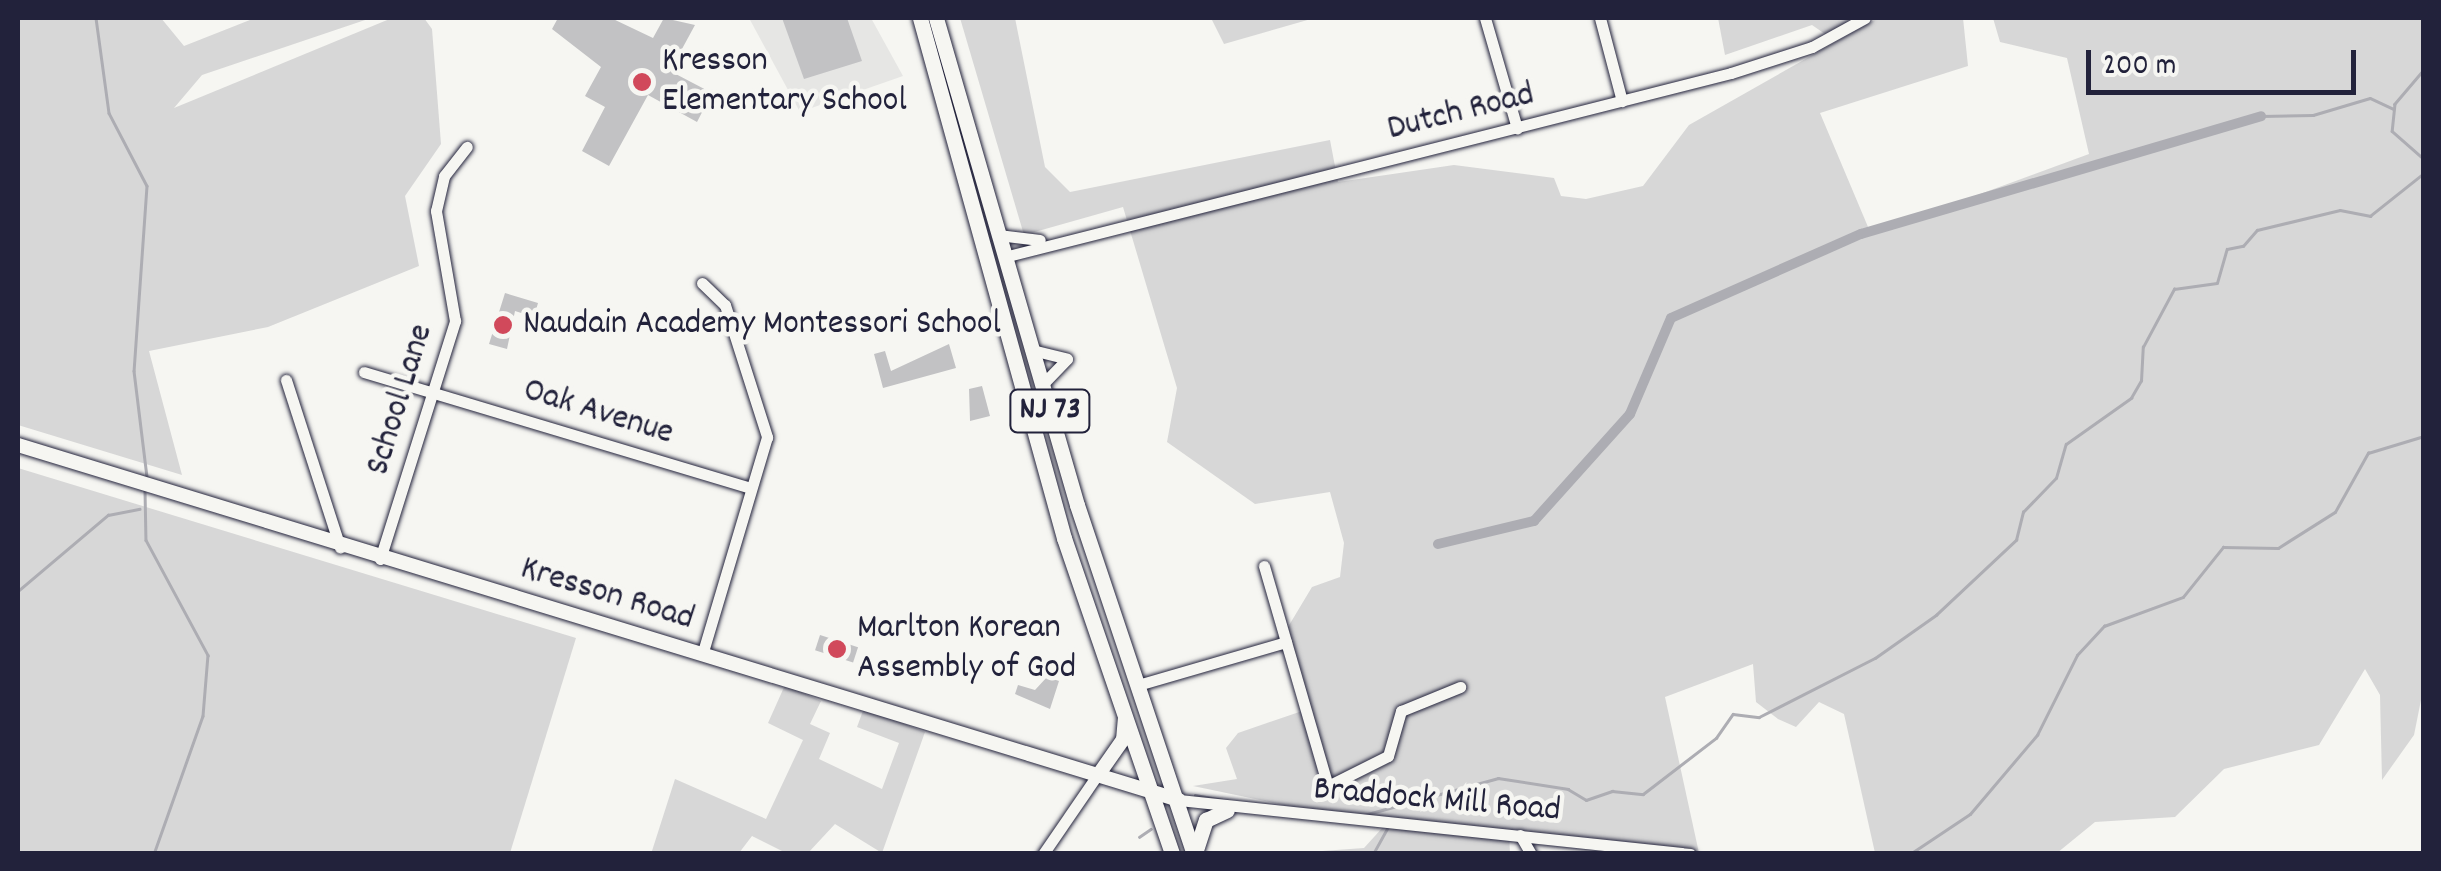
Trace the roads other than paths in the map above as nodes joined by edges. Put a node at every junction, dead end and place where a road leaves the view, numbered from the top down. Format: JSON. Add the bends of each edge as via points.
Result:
{"nodes":[{"id":1,"x":920,"y":18,"type":"edge"},
{"id":2,"x":936,"y":18,"type":"edge"},
{"id":3,"x":1485,"y":18,"type":"edge"},
{"id":4,"x":1600,"y":18,"type":"edge"},
{"id":5,"x":1865,"y":18,"type":"edge"},
{"id":6,"x":1622,"y":101,"type":"junction"},
{"id":7,"x":1517,"y":128,"type":"junction"},
{"id":8,"x":467,"y":147,"type":"dead end"},
{"id":9,"x":974,"y":215,"type":"junction"},
{"id":10,"x":998,"y":234,"type":"junction"},
{"id":11,"x":1063,"y":240,"type":"junction"},
{"id":12,"x":1004,"y":257,"type":"junction"},
{"id":13,"x":702,"y":283,"type":"dead end"},
{"id":14,"x":1032,"y":350,"type":"junction"},
{"id":15,"x":364,"y":372,"type":"dead end"},
{"id":16,"x":286,"y":380,"type":"dead end"},
{"id":17,"x":1042,"y":385,"type":"junction"},
{"id":18,"x":433,"y":392,"type":"junction"},
{"id":19,"x":18,"y":445,"type":"edge"},
{"id":20,"x":748,"y":486,"type":"junction"},
{"id":21,"x":340,"y":547,"type":"junction"},
{"id":22,"x":380,"y":559,"type":"junction"},
{"id":23,"x":1264,"y":566,"type":"dead end"},
{"id":24,"x":1286,"y":642,"type":"junction"},
{"id":25,"x":702,"y":654,"type":"junction"},
{"id":26,"x":1138,"y":685,"type":"junction"},
{"id":27,"x":1460,"y":688,"type":"dead end"},
{"id":28,"x":1125,"y":715,"type":"junction"},
{"id":29,"x":1100,"y":771,"type":"junction"},
{"id":30,"x":1150,"y":789,"type":"junction"},
{"id":31,"x":1179,"y":800,"type":"junction"},
{"id":32,"x":1227,"y":810,"type":"junction"},
{"id":33,"x":1520,"y":836,"type":"junction"},
{"id":34,"x":1043,"y":854,"type":"edge"},
{"id":35,"x":1172,"y":854,"type":"edge"},
{"id":36,"x":1194,"y":854,"type":"edge"},
{"id":37,"x":1531,"y":854,"type":"edge"},
{"id":38,"x":1690,"y":854,"type":"edge"}],
"edges":[{"from":1,"to":9,"type":"highway","number":"NJ 73"},
{"from":2,"to":10,"type":"highway","number":"NJ 73"},
{"from":3,"to":7,"type":"street"},
{"from":4,"to":6,"type":"street"},
{"from":5,"to":6,"type":"street","name":"Dutch Road","via":[[1773,62]]},
{"from":6,"to":7,"type":"street","name":"Dutch Road"},
{"from":7,"to":11,"type":"street","name":"Dutch Road"},
{"from":8,"to":18,"type":"street","name":"School Lane","via":[[437,194],[456,306]]},
{"from":9,"to":12,"type":"highway"},
{"from":9,"to":28,"type":"highway","number":"NJ 73","via":[[1064,538]]},
{"from":10,"to":11,"type":"street","name":"Dutch Road","via":[[1027,243]]},
{"from":10,"to":12,"type":"highway","number":"NJ 73"},
{"from":11,"to":12,"type":"street","name":"Dutch Road"},
{"from":12,"to":14,"type":"highway","number":"NJ 73"},
{"from":13,"to":20,"type":"street","via":[[725,304],[766,430]]},
{"from":14,"to":17,"type":"highway","number":"NJ 73"},
{"from":14,"to":17,"type":"street","via":[[1067,359]]},
{"from":15,"to":18,"type":"street","name":"Oak Avenue"},
{"from":16,"to":21,"type":"street"},
{"from":17,"to":26,"type":"highway","number":"NJ 73"},
{"from":18,"to":20,"type":"street","name":"Oak Avenue"},
{"from":18,"to":22,"type":"street","name":"School Lane"},
{"from":19,"to":21,"type":"main road","name":"Kresson Road"},
{"from":20,"to":25,"type":"street"},
{"from":21,"to":22,"type":"main road","name":"Kresson Road"},
{"from":22,"to":25,"type":"main road","name":"Kresson Road"},
{"from":23,"to":24,"type":"street"},
{"from":24,"to":26,"type":"street"},
{"from":24,"to":27,"type":"street","via":[[1328,786],[1388,756],[1401,710]]},
{"from":25,"to":29,"type":"main road","name":"Kresson Road"},
{"from":26,"to":31,"type":"highway","number":"NJ 73"},
{"from":28,"to":29,"type":"main road","via":[[1123,740]]},
{"from":28,"to":30,"type":"highway","number":"NJ 73"},
{"from":29,"to":30,"type":"main road","name":"Kresson Road"},
{"from":29,"to":34,"type":"street"},
{"from":30,"to":31,"type":"main road","name":"Kresson Road"},
{"from":30,"to":35,"type":"highway","number":"NJ 73"},
{"from":31,"to":32,"type":"street","name":"Braddock Mill Road"},
{"from":31,"to":36,"type":"highway","number":"NJ 73"},
{"from":32,"to":33,"type":"street","name":"Braddock Mill Road"},
{"from":32,"to":36,"type":"highway","via":[[1204,824]]},
{"from":33,"to":37,"type":"street"},
{"from":33,"to":38,"type":"street","name":"Braddock Mill Road"}]}
